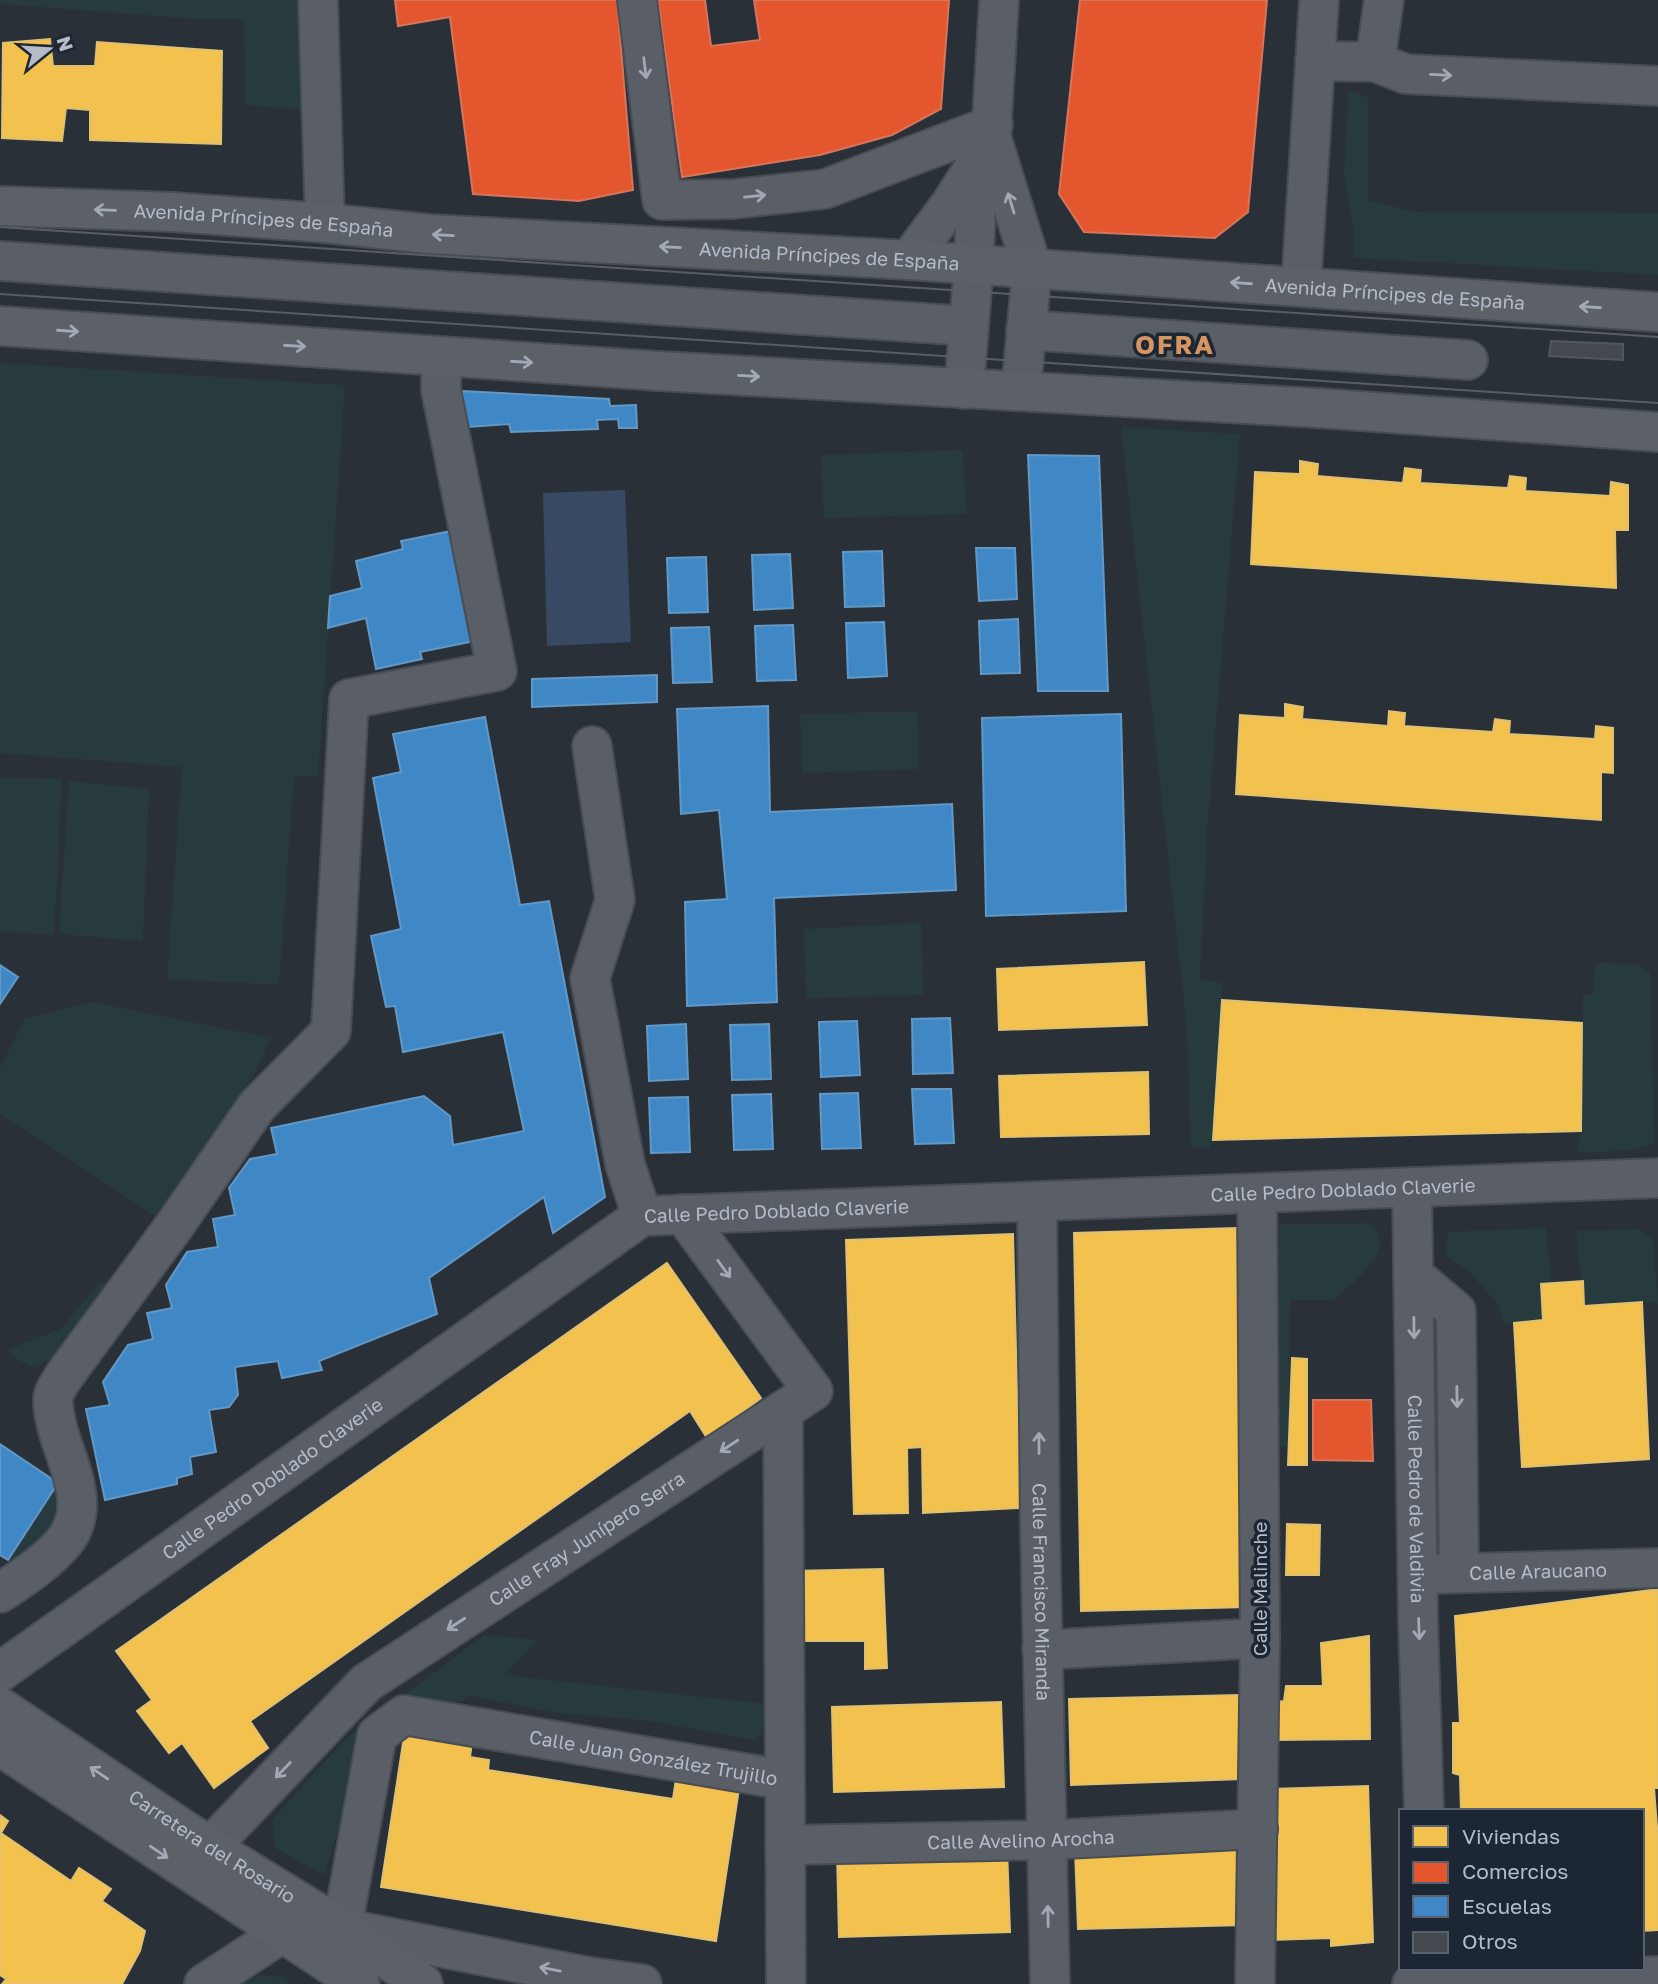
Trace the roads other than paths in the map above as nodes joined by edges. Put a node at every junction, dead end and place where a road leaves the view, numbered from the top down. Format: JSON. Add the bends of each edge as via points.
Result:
{"nodes":[{"id":1,"x":318,"y":0,"type":"edge"},
{"id":2,"x":636,"y":0,"type":"edge"},
{"id":3,"x":999,"y":0,"type":"edge"},
{"id":4,"x":1319,"y":0,"type":"edge"},
{"id":5,"x":1384,"y":0,"type":"edge"},
{"id":6,"x":1315,"y":61,"type":"junction"},
{"id":7,"x":1375,"y":62,"type":"junction"},
{"id":8,"x":1658,"y":86,"type":"edge"},
{"id":9,"x":987,"y":141,"type":"junction"},
{"id":10,"x":0,"y":206,"type":"edge"},
{"id":11,"x":325,"y":223,"type":"junction"},
{"id":12,"x":909,"y":260,"type":"junction"},
{"id":13,"x":0,"y":261,"type":"edge"},
{"id":14,"x":974,"y":264,"type":"junction"},
{"id":15,"x":1032,"y":268,"type":"junction"},
{"id":16,"x":1301,"y":287,"type":"junction"},
{"id":17,"x":1658,"y":312,"type":"edge"},
{"id":18,"x":0,"y":326,"type":"edge"},
{"id":19,"x":969,"y":326,"type":"junction"},
{"id":20,"x":1027,"y":330,"type":"junction"},
{"id":21,"x":441,"y":356,"type":"junction"},
{"id":22,"x":1468,"y":360,"type":"dead end"},
{"id":23,"x":964,"y":388,"type":"junction"},
{"id":24,"x":1021,"y":391,"type":"junction"},
{"id":25,"x":1658,"y":432,"type":"edge"},
{"id":26,"x":592,"y":746,"type":"dead end"},
{"id":27,"x":1658,"y":1178,"type":"edge"},
{"id":28,"x":1412,"y":1187,"type":"junction"},
{"id":29,"x":1256,"y":1194,"type":"junction"},
{"id":30,"x":1037,"y":1202,"type":"junction"},
{"id":31,"x":683,"y":1214,"type":"junction"},
{"id":32,"x":642,"y":1216,"type":"junction"},
{"id":33,"x":1413,"y":1275,"type":"junction"},
{"id":34,"x":783,"y":1410,"type":"junction"},
{"id":35,"x":1658,"y":1568,"type":"edge"},
{"id":36,"x":1459,"y":1573,"type":"junction"},
{"id":37,"x":1418,"y":1574,"type":"junction"},
{"id":38,"x":0,"y":1593,"type":"edge"},
{"id":39,"x":1261,"y":1638,"type":"junction"},
{"id":40,"x":1042,"y":1650,"type":"junction"},
{"id":41,"x":0,"y":1672,"type":"edge"},
{"id":42,"x":0,"y":1707,"type":"edge"},
{"id":43,"x":0,"y":1746,"type":"edge"},
{"id":44,"x":785,"y":1780,"type":"junction"},
{"id":45,"x":1424,"y":1809,"type":"edge"},
{"id":46,"x":1258,"y":1829,"type":"junction"},
{"id":47,"x":1046,"y":1840,"type":"junction"},
{"id":48,"x":785,"y":1845,"type":"junction"},
{"id":49,"x":210,"y":1847,"type":"junction"},
{"id":50,"x":342,"y":1928,"type":"junction"},
{"id":51,"x":282,"y":1933,"type":"junction"},
{"id":52,"x":1658,"y":1976,"type":"edge"},
{"id":53,"x":588,"y":1980,"type":"edge"},
{"id":54,"x":204,"y":1984,"type":"edge"},
{"id":55,"x":359,"y":1984,"type":"edge"},
{"id":56,"x":423,"y":1984,"type":"edge"},
{"id":57,"x":642,"y":1984,"type":"edge"},
{"id":58,"x":786,"y":1984,"type":"edge"},
{"id":59,"x":1050,"y":1984,"type":"edge"},
{"id":60,"x":1255,"y":1984,"type":"edge"},
{"id":61,"x":1412,"y":1984,"type":"edge"},
{"id":62,"x":1429,"y":1984,"type":"edge"}],
"edges":[{"from":1,"to":11,"type":"street"},
{"from":2,"to":9,"type":"street","one_way":true,"via":[[662,200],[734,199],[825,189]]},
{"from":3,"to":9,"type":"street"},
{"from":4,"to":6,"type":"street"},
{"from":5,"to":7,"type":"street"},
{"from":6,"to":7,"type":"street"},
{"from":6,"to":16,"type":"street"},
{"from":7,"to":8,"type":"street","one_way":true,"via":[[1406,74]]},
{"from":9,"to":12,"type":"street"},
{"from":9,"to":14,"type":"street"},
{"from":15,"to":9,"type":"street","one_way":true},
{"from":11,"to":10,"type":"main road","name":"Avenida Príncipes de España","one_way":true},
{"from":12,"to":11,"type":"main road","name":"Avenida Príncipes de España","one_way":true,"via":[[429,234]]},
{"from":12,"to":14,"type":"main road","name":"Avenida Príncipes de España"},
{"from":13,"to":19,"type":"street"},
{"from":14,"to":15,"type":"main road","name":"Avenida Príncipes de España"},
{"from":14,"to":19,"type":"street"},
{"from":16,"to":15,"type":"main road","name":"Avenida Príncipes de España","one_way":true},
{"from":15,"to":20,"type":"street"},
{"from":17,"to":16,"type":"main road","name":"Avenida Príncipes de España","one_way":true},
{"from":18,"to":21,"type":"main road","one_way":true},
{"from":19,"to":23,"type":"street"},
{"from":20,"to":22,"type":"street"},
{"from":20,"to":24,"type":"street"},
{"from":21,"to":23,"type":"main road","one_way":true},
{"from":21,"to":38,"type":"street","via":[[441,390],[497,671],[349,699],[331,1031],[257,1106],[64,1376],[52,1397],[76,1490],[77,1518],[64,1542]]},
{"from":23,"to":24,"type":"main road"},
{"from":24,"to":25,"type":"main road"},
{"from":26,"to":32,"type":"street","via":[[615,900],[590,978],[625,1164]]},
{"from":27,"to":28,"type":"street","name":"Calle Pedro Doblado Claverie"},
{"from":28,"to":29,"type":"street","name":"Calle Pedro Doblado Claverie"},
{"from":28,"to":33,"type":"street","name":"Calle Pedro de Valdivia"},
{"from":29,"to":30,"type":"street","name":"Calle Pedro Doblado Claverie"},
{"from":29,"to":39,"type":"street","name":"Calle Malinche"},
{"from":30,"to":31,"type":"street","name":"Calle Pedro Doblado Claverie"},
{"from":40,"to":30,"type":"street","name":"Calle Francisco Miranda","one_way":true},
{"from":31,"to":32,"type":"street","name":"Calle Pedro Doblado Claverie"},
{"from":31,"to":34,"type":"street","name":"Calle Fray Junípero Serra","one_way":true,"via":[[813,1391]]},
{"from":32,"to":41,"type":"street","name":"Calle Pedro Doblado Claverie"},
{"from":33,"to":36,"type":"street","one_way":true,"via":[[1457,1311]]},
{"from":33,"to":37,"type":"street","name":"Calle Pedro de Valdivia","one_way":true},
{"from":34,"to":44,"type":"street"},
{"from":34,"to":49,"type":"street","name":"Calle Fray Junípero Serra","one_way":true,"via":[[366,1683]]},
{"from":35,"to":36,"type":"street","name":"Calle Araucano"},
{"from":36,"to":37,"type":"street","name":"Calle Araucano"},
{"from":37,"to":45,"type":"street","name":"Calle Pedro de Valdivia","one_way":true},
{"from":39,"to":40,"type":"street"},
{"from":39,"to":46,"type":"street","name":"Calle Malinche"},
{"from":40,"to":47,"type":"street","name":"Calle Francisco Miranda"},
{"from":49,"to":42,"type":"main road","name":"Carretera del Rosario","one_way":true},
{"from":43,"to":51,"type":"main road","name":"Carretera del Rosario","one_way":true},
{"from":44,"to":48,"type":"street","name":"Calle Juan González Trujillo"},
{"from":44,"to":50,"type":"street","name":"Calle Juan González Trujillo","via":[[404,1715],[377,1735]]},
{"from":46,"to":47,"type":"street","name":"Calle Avelino Arocha"},
{"from":46,"to":60,"type":"street","name":"Calle Malinche"},
{"from":47,"to":48,"type":"street","name":"Calle Avelino Arocha"},
{"from":59,"to":47,"type":"street","name":"Calle Francisco Miranda","one_way":true},
{"from":48,"to":58,"type":"street","name":"Calle Juan González Trujillo"},
{"from":49,"to":50,"type":"main road","name":"Carretera del Rosario"},
{"from":53,"to":50,"type":"street","one_way":true},
{"from":50,"to":56,"type":"main road","name":"Carretera del Rosario"},
{"from":51,"to":54,"type":"street"},
{"from":51,"to":55,"type":"main road","name":"Carretera del Rosario"},
{"from":52,"to":62,"type":"street"},
{"from":53,"to":57,"type":"street"},
{"from":61,"to":62,"type":"street"}]}
